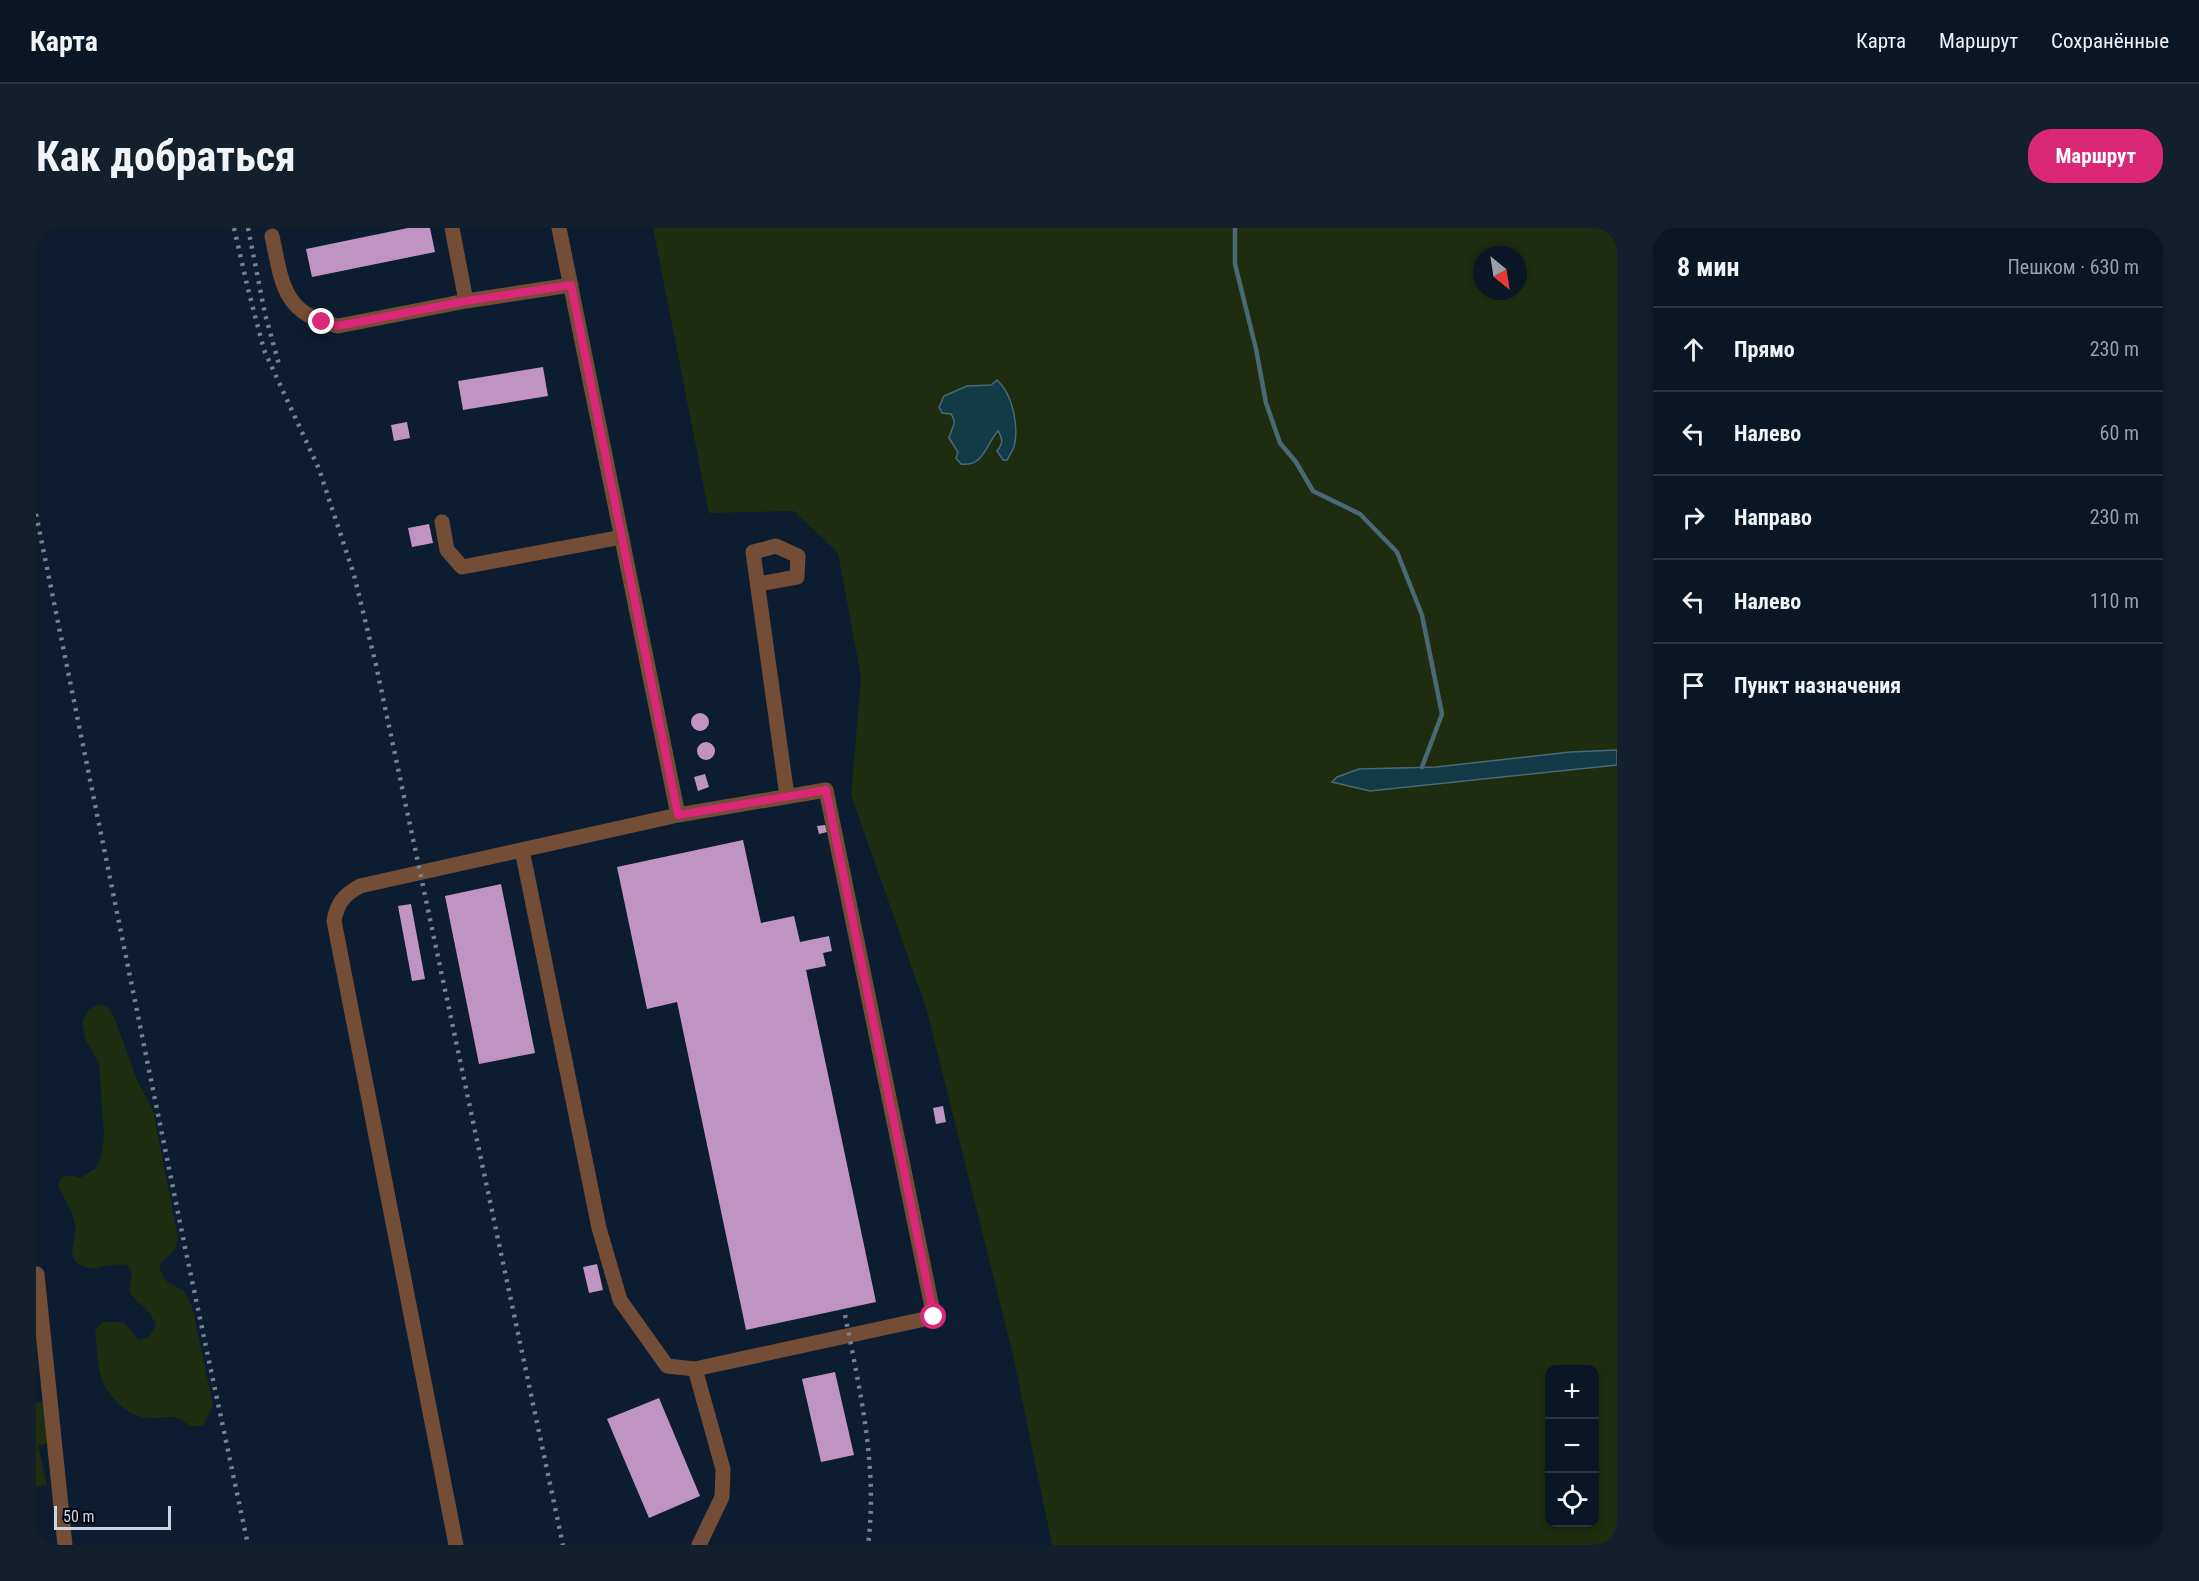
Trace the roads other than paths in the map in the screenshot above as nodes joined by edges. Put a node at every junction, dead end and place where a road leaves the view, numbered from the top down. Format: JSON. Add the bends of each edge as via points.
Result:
{"nodes":[{"id":1,"x":452,"y":228,"type":"edge"},
{"id":2,"x":559,"y":228,"type":"edge"},
{"id":3,"x":272,"y":236,"type":"dead end"},
{"id":4,"x":571,"y":285,"type":"junction"},
{"id":5,"x":466,"y":301,"type":"junction"},
{"id":6,"x":442,"y":522,"type":"dead end"},
{"id":7,"x":622,"y":537,"type":"junction"},
{"id":8,"x":758,"y":584,"type":"dead end"},
{"id":9,"x":787,"y":796,"type":"junction"},
{"id":10,"x":678,"y":815,"type":"junction"},
{"id":11,"x":522,"y":850,"type":"junction"},
{"id":12,"x":37,"y":1274,"type":"edge"},
{"id":13,"x":695,"y":1369,"type":"junction"},
{"id":14,"x":65,"y":1545,"type":"edge"},
{"id":15,"x":456,"y":1545,"type":"edge"},
{"id":16,"x":699,"y":1545,"type":"edge"}],
"edges":[{"from":1,"to":5,"type":"street"},
{"from":2,"to":4,"type":"street"},
{"from":3,"to":5,"type":"street","via":[[284,288],[302,312],[322,322],[338,326]]},
{"from":4,"to":5,"type":"street"},
{"from":4,"to":7,"type":"street"},
{"from":6,"to":7,"type":"street","via":[[447,550],[462,567]]},
{"from":7,"to":10,"type":"street"},
{"from":8,"to":9,"type":"street"},
{"from":9,"to":10,"type":"street"},
{"from":9,"to":13,"type":"street","via":[[826,790],[934,1317]]},
{"from":10,"to":11,"type":"street"},
{"from":11,"to":13,"type":"street","via":[[599,1228],[620,1300],[667,1366]]},
{"from":11,"to":15,"type":"street","via":[[360,886],[341,900],[334,921]]},
{"from":12,"to":14,"type":"street"},
{"from":13,"to":16,"type":"street","via":[[723,1469],[722,1497]]}]}
